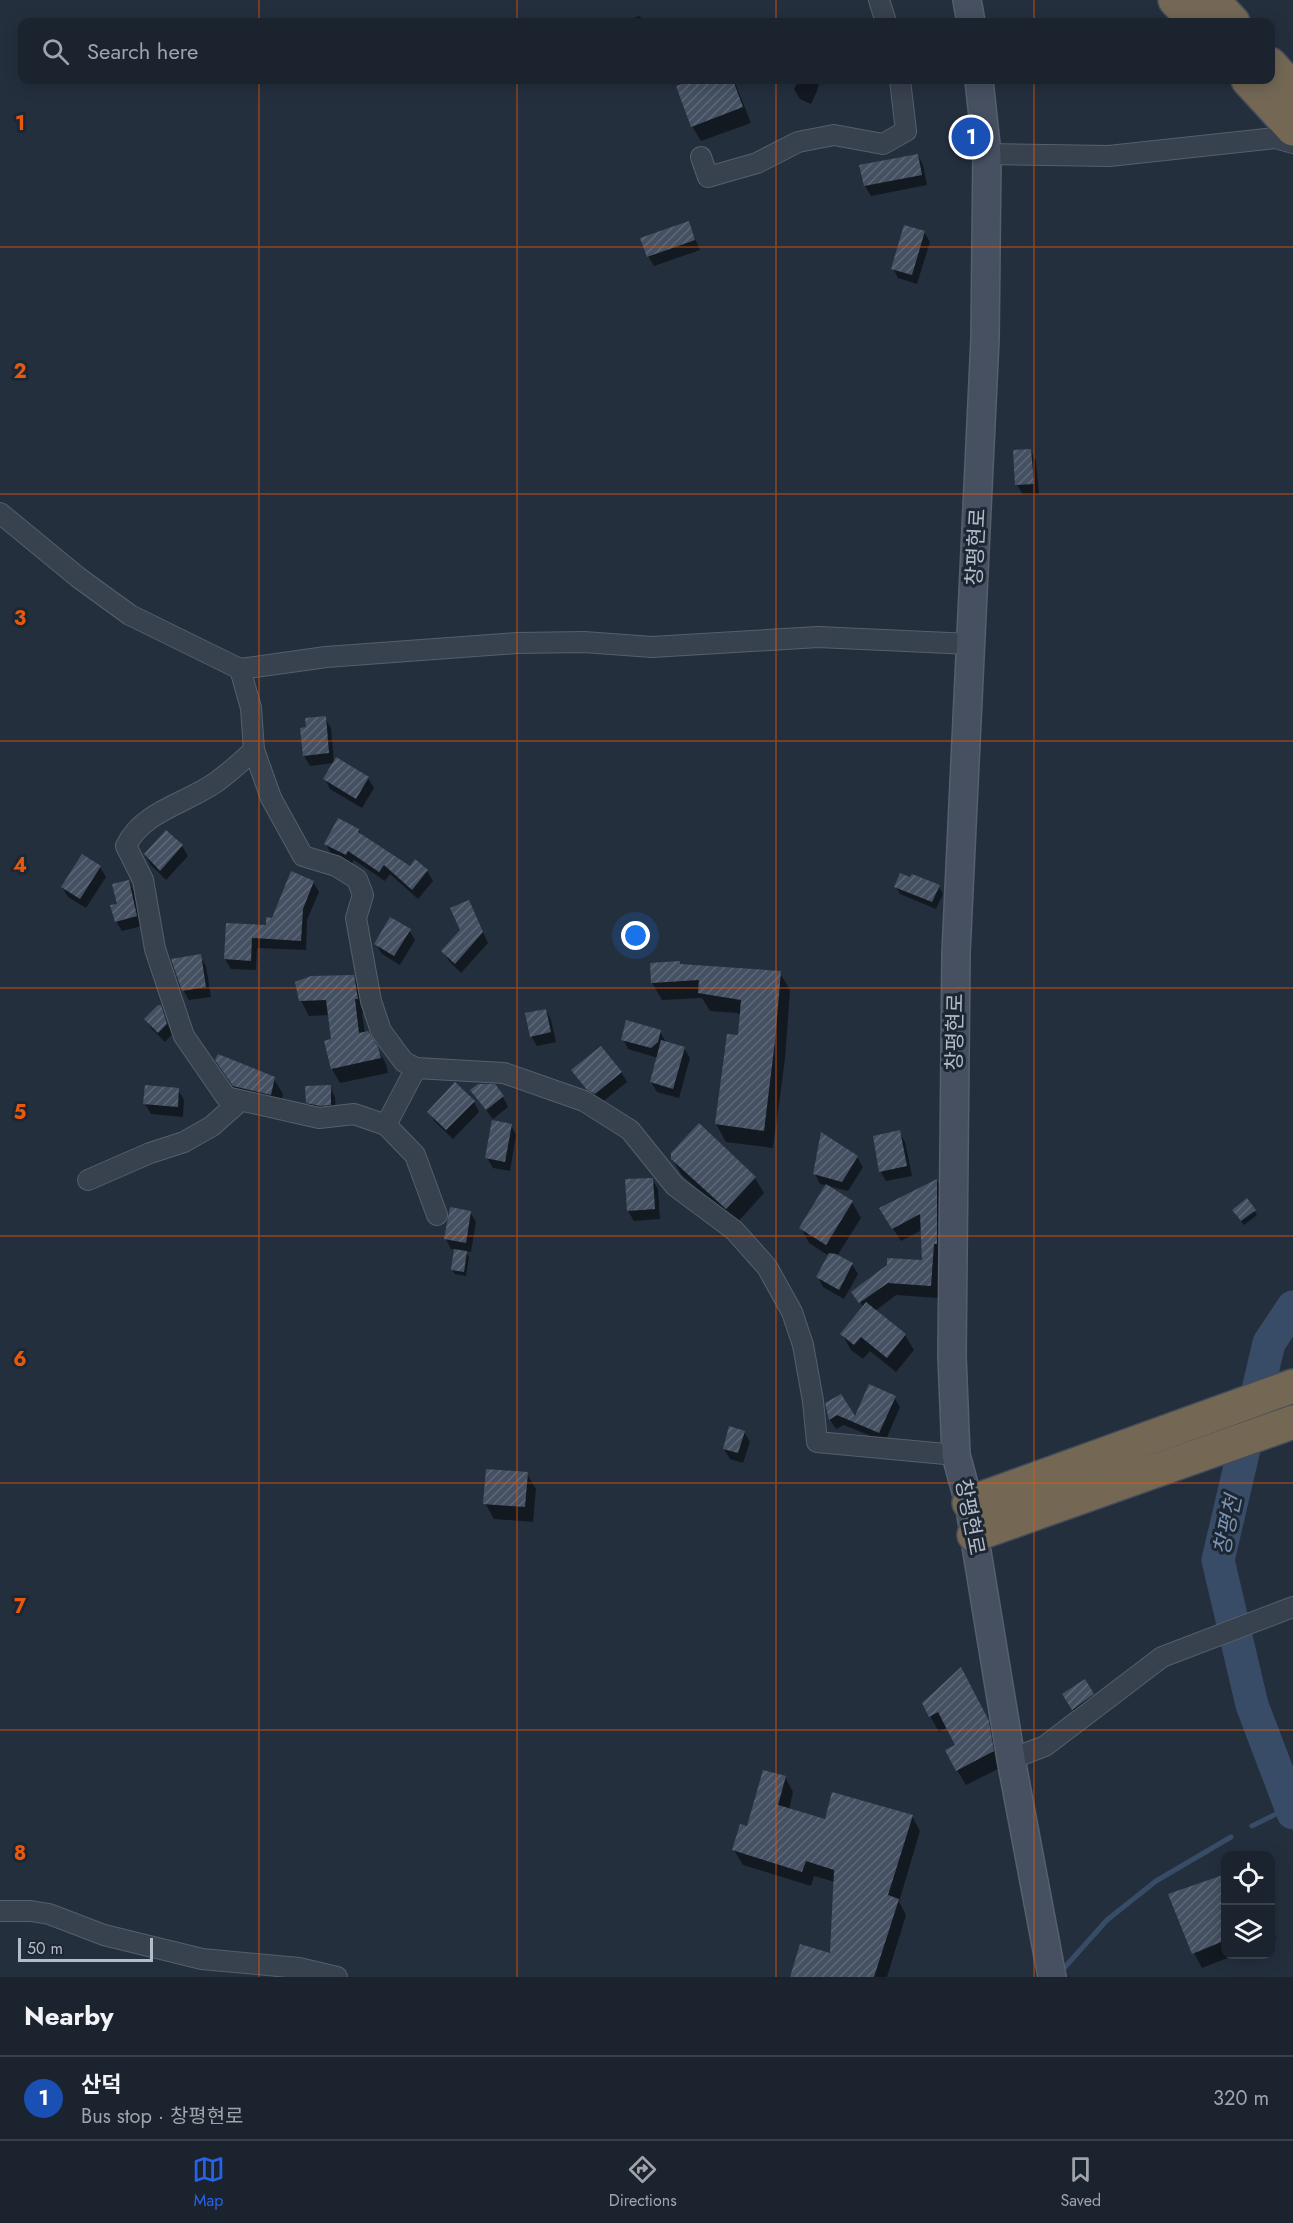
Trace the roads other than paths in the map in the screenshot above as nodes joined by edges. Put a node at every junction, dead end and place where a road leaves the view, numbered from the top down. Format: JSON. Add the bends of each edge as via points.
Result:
{"nodes":[{"id":1,"x":879,"y":0,"type":"edge"},
{"id":2,"x":967,"y":0,"type":"edge"},
{"id":3,"x":1175,"y":0,"type":"edge"},
{"id":4,"x":1212,"y":0,"type":"edge"},
{"id":5,"x":885,"y":18,"type":"edge"},
{"id":6,"x":970,"y":18,"type":"edge"},
{"id":7,"x":1192,"y":18,"type":"edge"},
{"id":8,"x":1229,"y":18,"type":"edge"},
{"id":9,"x":1275,"y":69,"type":"edge"},
{"id":10,"x":900,"y":84,"type":"edge"},
{"id":11,"x":979,"y":84,"type":"edge"},
{"id":12,"x":1252,"y":84,"type":"edge"},
{"id":13,"x":1293,"y":89,"type":"edge"},
{"id":14,"x":1293,"y":129,"type":"edge"},
{"id":15,"x":1293,"y":143,"type":"edge"},
{"id":16,"x":987,"y":154,"type":"junction"},
{"id":17,"x":701,"y":157,"type":"dead end"},
{"id":18,"x":0,"y":513,"type":"edge"},
{"id":19,"x":971,"y":644,"type":"junction"},
{"id":20,"x":240,"y":669,"type":"junction"},
{"id":21,"x":254,"y":750,"type":"junction"},
{"id":22,"x":416,"y":1068,"type":"junction"},
{"id":23,"x":240,"y":1101,"type":"junction"},
{"id":24,"x":386,"y":1125,"type":"junction"},
{"id":25,"x":87,"y":1180,"type":"dead end"},
{"id":26,"x":436,"y":1215,"type":"dead end"},
{"id":27,"x":1293,"y":1386,"type":"edge"},
{"id":28,"x":1293,"y":1422,"type":"edge"},
{"id":29,"x":956,"y":1455,"type":"junction"},
{"id":30,"x":969,"y":1503,"type":"junction"},
{"id":31,"x":974,"y":1535,"type":"junction"},
{"id":32,"x":1293,"y":1607,"type":"edge"},
{"id":33,"x":1011,"y":1760,"type":"junction"},
{"id":34,"x":0,"y":1911,"type":"edge"},
{"id":35,"x":337,"y":1977,"type":"edge"},
{"id":36,"x":1053,"y":1977,"type":"edge"}],
"edges":[{"from":1,"to":5,"type":"street"},
{"from":2,"to":6,"type":"main road"},
{"from":3,"to":7,"type":"highway"},
{"from":4,"to":8,"type":"highway"},
{"from":9,"to":13,"type":"highway"},
{"from":10,"to":17,"type":"street","via":[[906,131],[883,144],[834,135],[798,142],[757,163],[708,177]]},
{"from":11,"to":16,"type":"main road","name":"창평현로"},
{"from":12,"to":14,"type":"highway"},
{"from":15,"to":16,"type":"street","via":[[1275,138],[1109,156]]},
{"from":16,"to":19,"type":"main road","name":"창평현로","via":[[985,339]]},
{"from":18,"to":20,"type":"street","via":[[130,615]]},
{"from":19,"to":20,"type":"street","via":[[818,637],[652,646],[517,643],[326,657]]},
{"from":19,"to":29,"type":"main road","name":"창평현로","via":[[956,952],[952,1356]]},
{"from":20,"to":21,"type":"street","via":[[251,708]]},
{"from":21,"to":22,"type":"street","via":[[271,798],[303,856],[336,866],[357,879],[363,895],[356,918],[371,1001],[381,1031],[404,1062]]},
{"from":21,"to":23,"type":"street","via":[[218,781],[166,808],[132,833],[126,846],[143,880],[156,949],[184,1036],[226,1097]]},
{"from":22,"to":24,"type":"street"},
{"from":22,"to":29,"type":"street","via":[[504,1073],[584,1101],[630,1130],[675,1186],[734,1230],[767,1268],[792,1312],[802,1345],[817,1442]]},
{"from":23,"to":24,"type":"street","via":[[319,1118],[354,1114]]},
{"from":23,"to":25,"type":"street","via":[[212,1126],[184,1142]]},
{"from":24,"to":26,"type":"street","via":[[415,1155]]},
{"from":27,"to":30,"type":"highway"},
{"from":28,"to":31,"type":"highway"},
{"from":29,"to":30,"type":"main road","name":"창평현로"},
{"from":30,"to":31,"type":"main road","name":"창평현로"},
{"from":31,"to":33,"type":"main road","name":"창평현로"},
{"from":32,"to":33,"type":"street","via":[[1162,1657],[1045,1746]]},
{"from":33,"to":36,"type":"main road","name":"창평현로"},
{"from":34,"to":35,"type":"street","via":[[49,1914],[104,1935],[202,1959],[299,1968]]}]}
